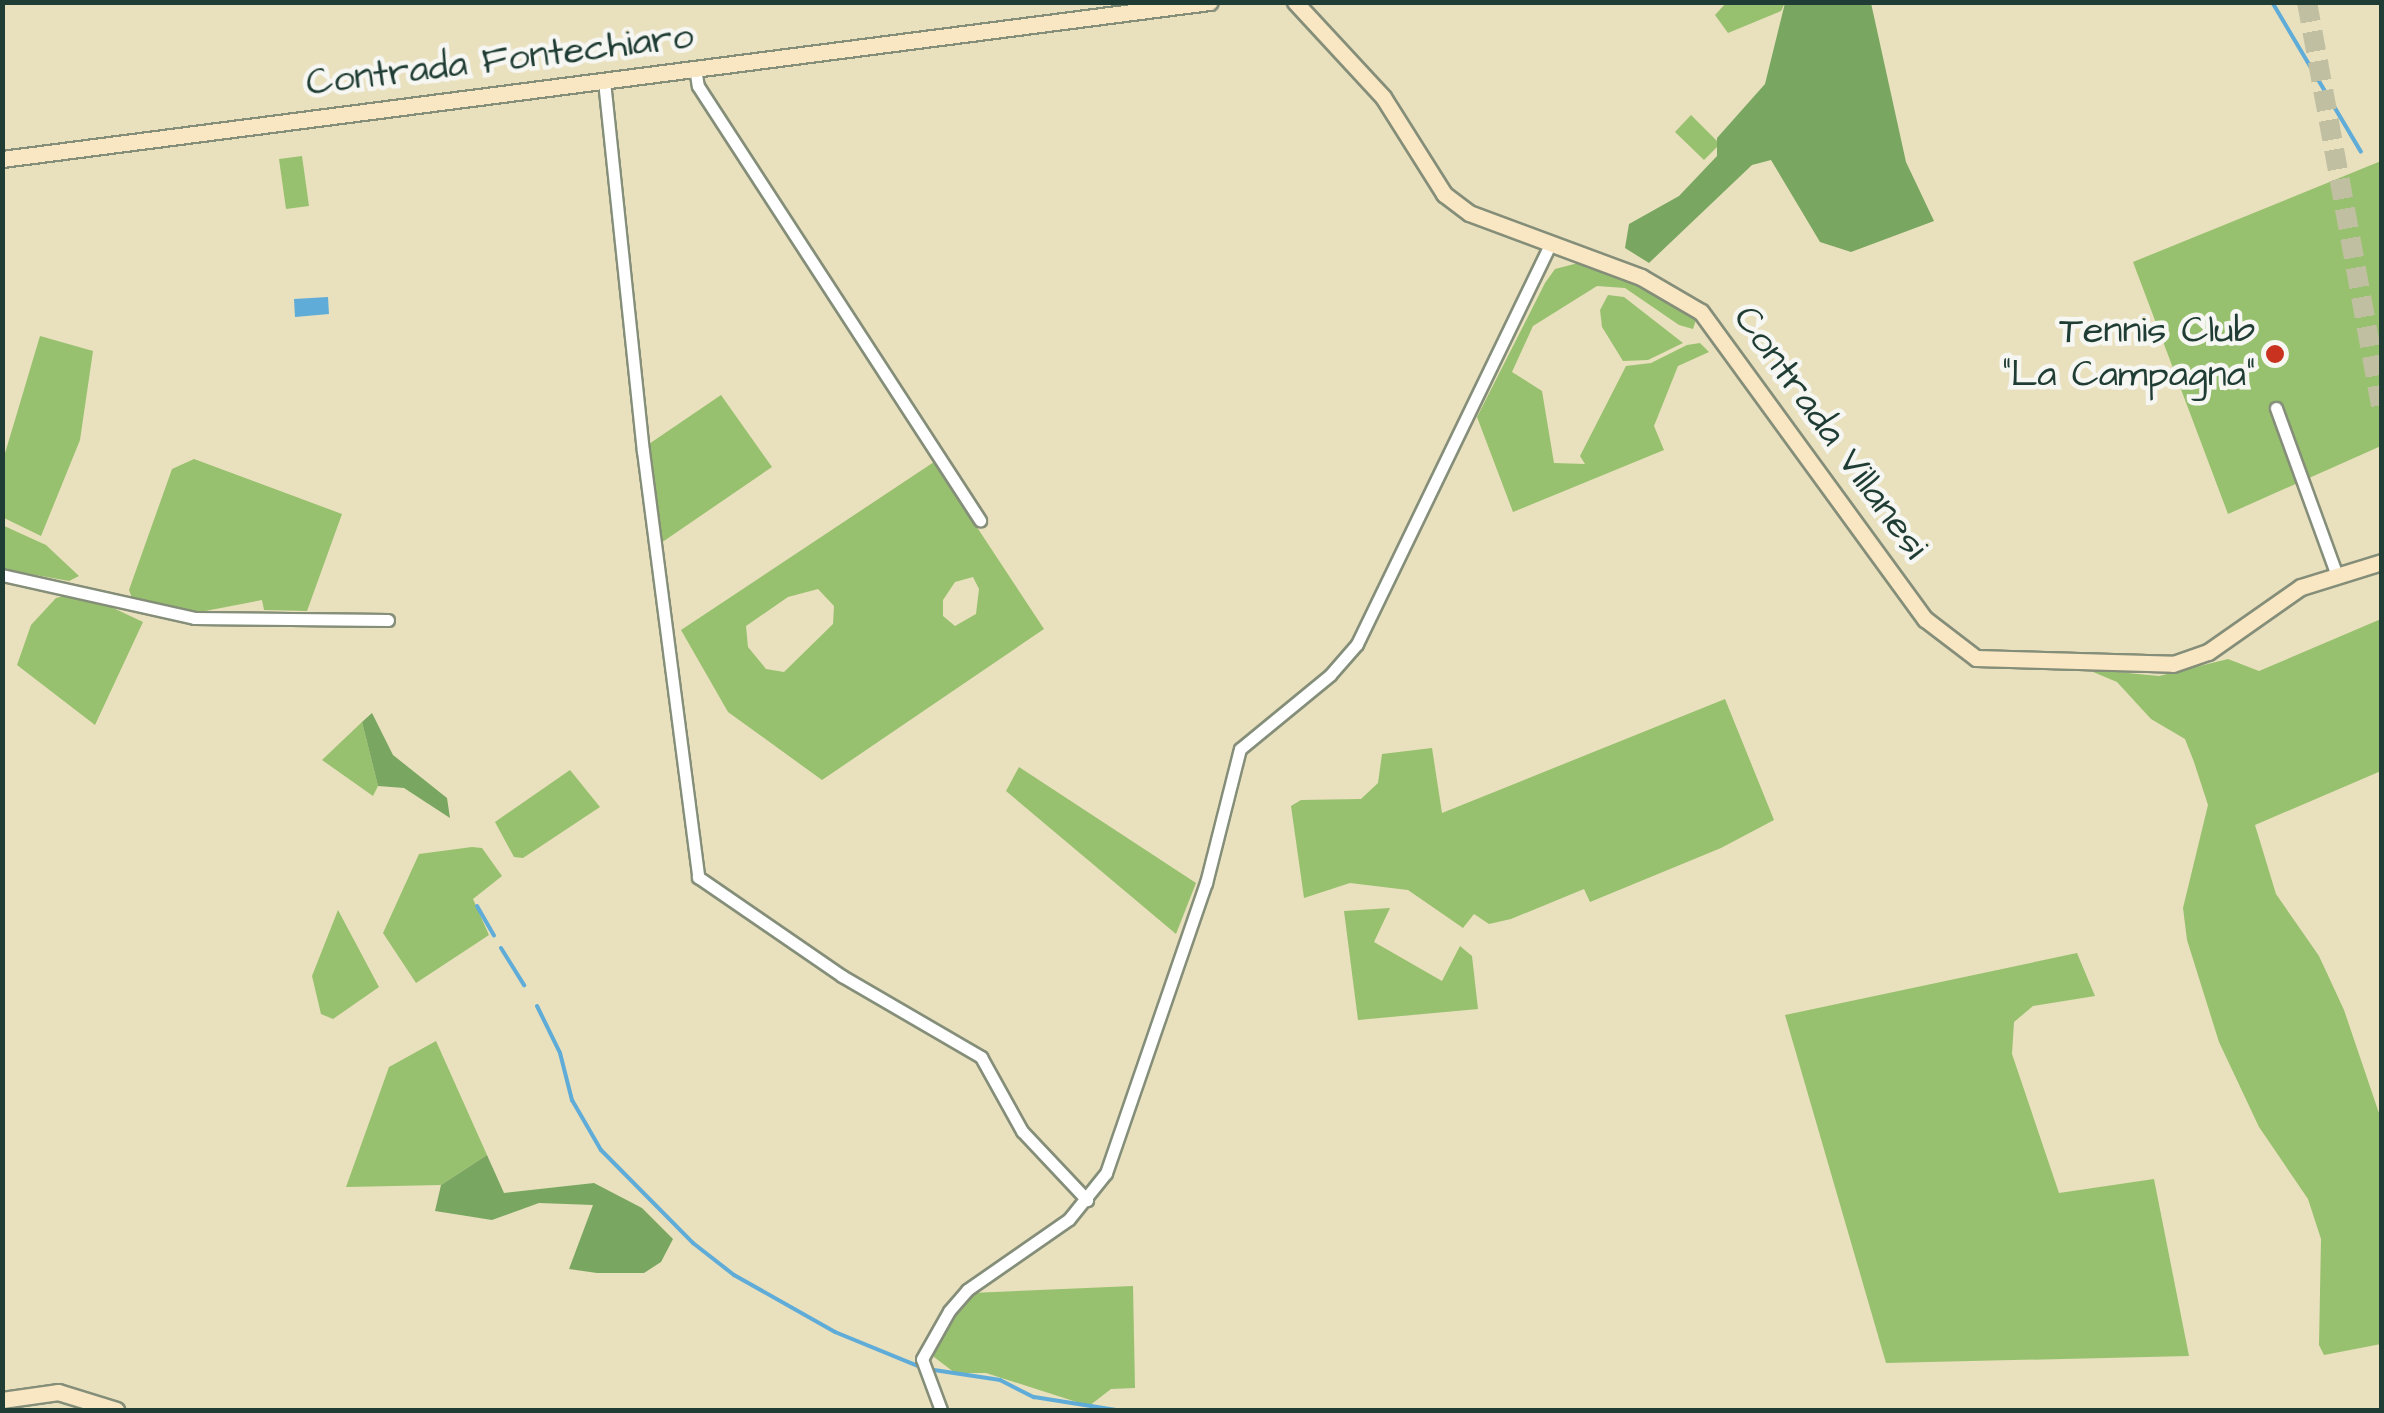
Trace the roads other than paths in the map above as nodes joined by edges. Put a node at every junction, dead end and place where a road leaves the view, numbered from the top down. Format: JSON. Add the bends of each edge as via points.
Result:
{"nodes":[{"id":1,"x":1210,"y":2,"type":"edge"},
{"id":2,"x":1295,"y":2,"type":"edge"},
{"id":3,"x":695,"y":68,"type":"junction"},
{"id":4,"x":604,"y":81,"type":"junction"},
{"id":5,"x":2,"y":159,"type":"edge"},
{"id":6,"x":1550,"y":246,"type":"junction"},
{"id":7,"x":2276,"y":408,"type":"dead end"},
{"id":8,"x":980,"y":520,"type":"dead end"},
{"id":9,"x":2382,"y":562,"type":"edge"},
{"id":10,"x":2,"y":575,"type":"edge"},
{"id":11,"x":2337,"y":576,"type":"junction"},
{"id":12,"x":388,"y":620,"type":"dead end"},
{"id":13,"x":1087,"y":1200,"type":"junction"},
{"id":14,"x":2,"y":1400,"type":"edge"},
{"id":15,"x":116,"y":1410,"type":"edge"},
{"id":16,"x":941,"y":1410,"type":"edge"}],
"edges":[{"from":1,"to":3,"type":"street","name":"Contrada Fontechiaro"},
{"from":2,"to":6,"type":"street","name":"Contrada Villanesi","via":[[1383,97],[1444,194],[1494,226]]},
{"from":3,"to":4,"type":"street","name":"Contrada Fontechiaro"},
{"from":3,"to":8,"type":"street","via":[[698,86]]},
{"from":4,"to":5,"type":"street","name":"Contrada Fontechiaro"},
{"from":4,"to":13,"type":"street","via":[[642,450],[698,877],[842,976],[981,1057],[1022,1131]]},
{"from":6,"to":11,"type":"street","name":"Contrada Villanesi","via":[[1641,277],[1701,312],[1925,619],[1976,658],[2174,664],[2208,652],[2300,587]]},
{"from":6,"to":13,"type":"street","via":[[1357,644],[1330,675],[1240,748],[1206,883],[1106,1173]]},
{"from":7,"to":11,"type":"street"},
{"from":9,"to":11,"type":"street","name":"Contrada Villanesi"},
{"from":10,"to":12,"type":"street","via":[[194,618]]},
{"from":13,"to":16,"type":"street","via":[[949,1311],[922,1358]]},
{"from":14,"to":15,"type":"street","via":[[58,1392]]}]}
